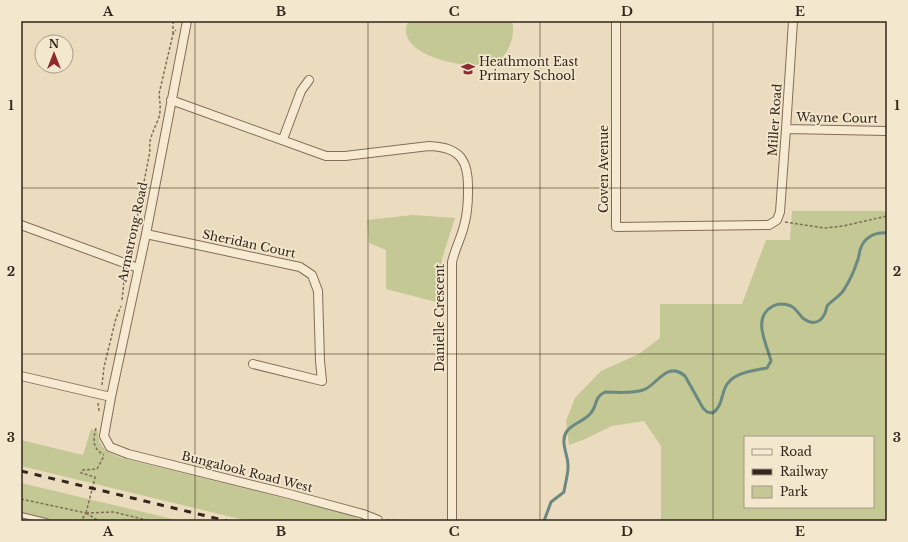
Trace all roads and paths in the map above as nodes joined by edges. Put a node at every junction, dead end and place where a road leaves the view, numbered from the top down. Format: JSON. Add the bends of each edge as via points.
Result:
{"nodes":[{"id":1,"x":173,"y":21,"type":"edge"},
{"id":2,"x":187,"y":21,"type":"edge"},
{"id":3,"x":616,"y":21,"type":"edge"},
{"id":4,"x":793,"y":21,"type":"edge"},
{"id":5,"x":309,"y":80,"type":"dead end"},
{"id":6,"x":171,"y":100,"type":"junction"},
{"id":7,"x":786,"y":129,"type":"junction"},
{"id":8,"x":887,"y":130,"type":"edge"},
{"id":9,"x":283,"y":139,"type":"junction"},
{"id":10,"x":887,"y":216,"type":"edge"},
{"id":11,"x":777,"y":220,"type":"junction"},
{"id":12,"x":21,"y":225,"type":"edge"},
{"id":13,"x":146,"y":234,"type":"junction"},
{"id":14,"x":128,"y":264,"type":"junction"},
{"id":15,"x":138,"y":268,"type":"junction"},
{"id":16,"x":253,"y":364,"type":"dead end"},
{"id":17,"x":21,"y":376,"type":"edge"},
{"id":18,"x":100,"y":394,"type":"junction"},
{"id":19,"x":111,"y":397,"type":"junction"},
{"id":20,"x":99,"y":412,"type":"dead end"},
{"id":21,"x":96,"y":426,"type":"dead end"},
{"id":22,"x":110,"y":447,"type":"junction"},
{"id":23,"x":104,"y":456,"type":"junction"},
{"id":24,"x":21,"y":499,"type":"edge"},
{"id":25,"x":86,"y":513,"type":"junction"},
{"id":26,"x":21,"y":515,"type":"edge"},
{"id":27,"x":37,"y":519,"type":"junction"},
{"id":28,"x":378,"y":520,"type":"joint"},
{"id":29,"x":42,"y":521,"type":"edge"},
{"id":30,"x":46,"y":521,"type":"edge"},
{"id":31,"x":81,"y":521,"type":"edge"},
{"id":32,"x":100,"y":521,"type":"edge"},
{"id":33,"x":150,"y":521,"type":"edge"},
{"id":34,"x":412,"y":521,"type":"edge"},
{"id":35,"x":452,"y":521,"type":"edge"}],
"edges":[{"from":1,"to":14,"type":"path","via":[[173,34],[159,94],[159,117],[149,144],[150,151]]},
{"from":2,"to":6,"type":"street","name":"Armstrong Road"},
{"from":3,"to":11,"type":"street","name":"Coven Avenue","via":[[616,227],[769,225]]},
{"from":4,"to":7,"type":"street","name":"Miller Road"},
{"from":5,"to":9,"type":"street","via":[[300,91]]},
{"from":6,"to":9,"type":"street","name":"Danielle Crescent"},
{"from":6,"to":13,"type":"street","name":"Armstrong Road"},
{"from":7,"to":8,"type":"street","name":"Wayne Court"},
{"from":7,"to":11,"type":"street","name":"Miller Road","via":[[780,212]]},
{"from":9,"to":35,"type":"street","name":"Danielle Crescent","via":[[326,156],[440,146],[451,150],[466,165],[468,210],[452,262]]},
{"from":10,"to":11,"type":"path","via":[[825,228]]},
{"from":12,"to":14,"type":"street"},
{"from":13,"to":15,"type":"street","name":"Armstrong Road"},
{"from":13,"to":16,"type":"street","name":"Sheridan Court","via":[[300,267],[312,275],[318,291],[320,309],[322,381]]},
{"from":14,"to":15,"type":"street"},
{"from":14,"to":18,"type":"path","via":[[122,305],[116,318]]},
{"from":15,"to":19,"type":"street","name":"Armstrong Road"},
{"from":17,"to":18,"type":"street"},
{"from":18,"to":19,"type":"street"},
{"from":18,"to":20,"type":"path"},
{"from":19,"to":22,"type":"street","name":"Armstrong Road","via":[[104,436]]},
{"from":21,"to":23,"type":"path","via":[[93,441]]},
{"from":22,"to":23,"type":"path"},
{"from":22,"to":28,"type":"street","name":"Bungalook Road West","via":[[128,454],[289,494]]},
{"from":23,"to":25,"type":"path","via":[[97,469],[82,470],[81,473],[95,478]]},
{"from":24,"to":25,"type":"path"},
{"from":25,"to":31,"type":"path"},
{"from":25,"to":32,"type":"path"},
{"from":25,"to":33,"type":"path","via":[[114,512]]},
{"from":26,"to":27,"type":"lane"},
{"from":27,"to":29,"type":"lane"},
{"from":27,"to":30,"type":"lane"},
{"from":28,"to":34,"type":"path"}]}
